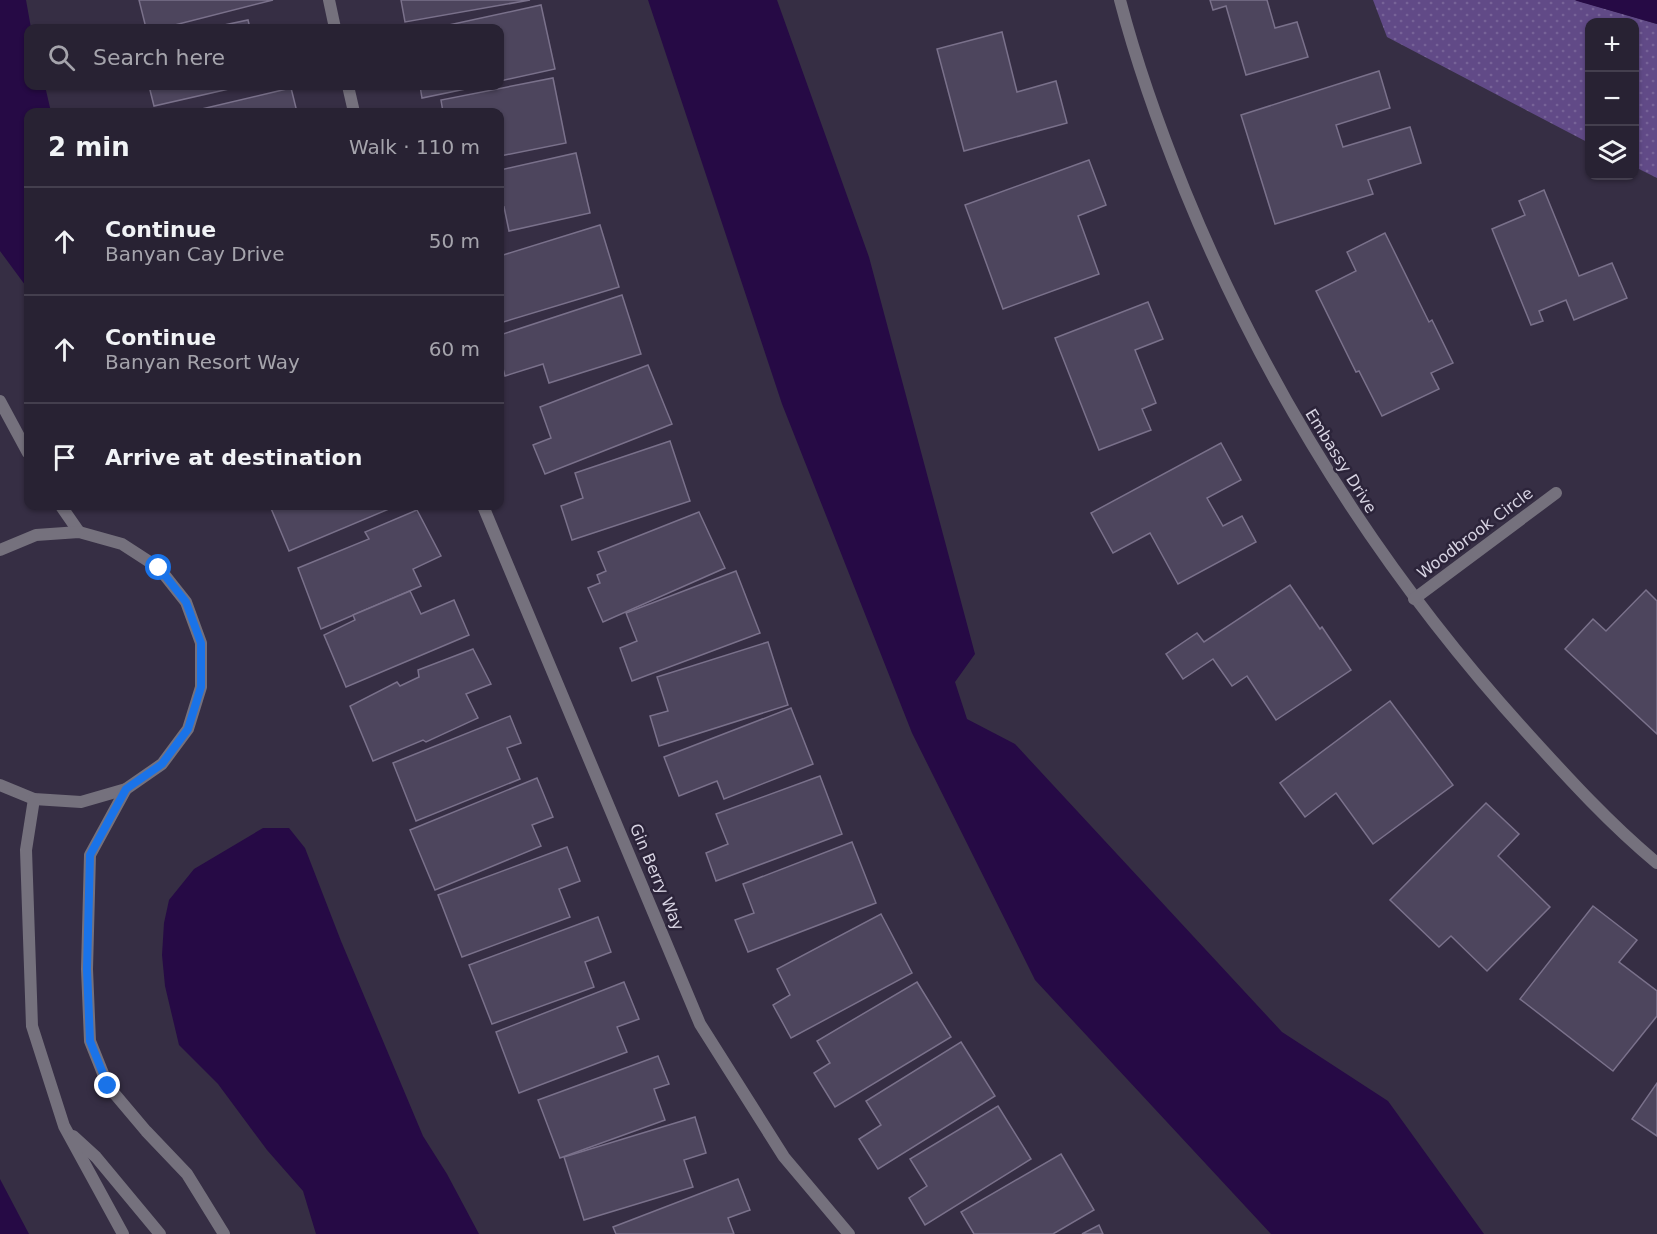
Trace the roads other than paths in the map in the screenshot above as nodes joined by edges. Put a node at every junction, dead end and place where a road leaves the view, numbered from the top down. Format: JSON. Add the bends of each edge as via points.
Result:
{"nodes":[{"id":1,"x":329,"y":0,"type":"edge"},
{"id":2,"x":1120,"y":0,"type":"edge"},
{"id":3,"x":334,"y":24,"type":"edge"},
{"id":4,"x":349,"y":90,"type":"edge"},
{"id":5,"x":353,"y":108,"type":"edge"},
{"id":6,"x":0,"y":401,"type":"edge"},
{"id":7,"x":24,"y":446,"type":"edge"},
{"id":8,"x":1556,"y":493,"type":"dead end"},
{"id":9,"x":64,"y":510,"type":"edge"},
{"id":10,"x":485,"y":510,"type":"edge"},
{"id":11,"x":79,"y":532,"type":"junction"},
{"id":12,"x":0,"y":550,"type":"edge"},
{"id":13,"x":1414,"y":599,"type":"junction"},
{"id":14,"x":0,"y":785,"type":"edge"},
{"id":15,"x":126,"y":789,"type":"junction"},
{"id":16,"x":34,"y":799,"type":"junction"},
{"id":17,"x":1657,"y":863,"type":"edge"},
{"id":18,"x":64,"y":1126,"type":"junction"},
{"id":19,"x":223,"y":1231,"type":"edge"},
{"id":20,"x":123,"y":1234,"type":"edge"},
{"id":21,"x":160,"y":1234,"type":"edge"},
{"id":22,"x":208,"y":1234,"type":"edge"},
{"id":23,"x":849,"y":1234,"type":"edge"}],
"edges":[{"from":1,"to":3,"type":"street"},
{"from":2,"to":13,"type":"street","name":"Embassy Drive","via":[[1162,135],[1243,322],[1299,425],[1360,524]]},
{"from":4,"to":5,"type":"street"},
{"from":6,"to":7,"type":"street"},
{"from":8,"to":13,"type":"street","name":"Woodbrook Circle"},
{"from":9,"to":11,"type":"street"},
{"from":10,"to":23,"type":"street","name":"Gin Berry Way","via":[[700,1024],[784,1157]]},
{"from":11,"to":12,"type":"street","via":[[36,535]]},
{"from":11,"to":15,"type":"street","via":[[122,544],[159,568],[186,602],[201,643],[201,687],[188,729],[162,764]]},
{"from":13,"to":17,"type":"street","name":"Embassy Drive","via":[[1487,690],[1566,776]]},
{"from":14,"to":16,"type":"street"},
{"from":15,"to":16,"type":"street","via":[[81,802]]},
{"from":15,"to":19,"type":"street","via":[[90,855],[90,1041],[108,1086],[187,1174]]},
{"from":16,"to":18,"type":"street","via":[[26,850],[32,1026]]},
{"from":18,"to":20,"type":"street"},
{"from":18,"to":21,"type":"street","via":[[96,1157]]},
{"from":19,"to":22,"type":"street"}]}
